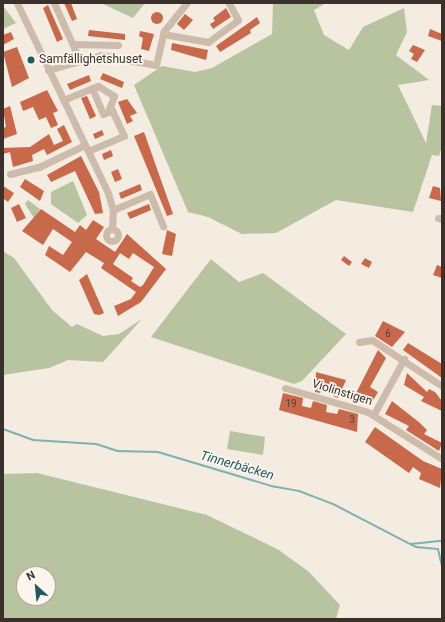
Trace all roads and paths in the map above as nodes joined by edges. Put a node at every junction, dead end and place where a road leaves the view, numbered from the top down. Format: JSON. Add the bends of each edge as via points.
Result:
{"nodes":[{"id":1,"x":16,"y":3,"type":"edge"},
{"id":2,"x":54,"y":3,"type":"edge"},
{"id":3,"x":187,"y":3,"type":"edge"},
{"id":4,"x":229,"y":3,"type":"edge"},
{"id":5,"x":163,"y":34,"type":"junction"},
{"id":6,"x":73,"y":44,"type":"junction"},
{"id":7,"x":118,"y":46,"type":"dead end"},
{"id":8,"x":79,"y":58,"type":"junction"},
{"id":9,"x":48,"y":70,"type":"junction"},
{"id":10,"x":92,"y":88,"type":"junction"},
{"id":11,"x":63,"y":100,"type":"junction"},
{"id":12,"x":110,"y":106,"type":"junction"},
{"id":13,"x":87,"y":148,"type":"junction"},
{"id":14,"x":10,"y":174,"type":"dead end"},
{"id":15,"x":113,"y":210,"type":"junction"},
{"id":16,"x":163,"y":226,"type":"dead end"},
{"id":17,"x":112,"y":229,"type":"dead end"},
{"id":18,"x":359,"y":342,"type":"dead end"},
{"id":19,"x":404,"y":358,"type":"junction"},
{"id":20,"x":442,"y":386,"type":"edge"},
{"id":21,"x":285,"y":388,"type":"dead end"},
{"id":22,"x":374,"y":414,"type":"junction"},
{"id":23,"x":442,"y":459,"type":"edge"}],
"edges":[{"from":1,"to":9,"type":"street"},
{"from":2,"to":6,"type":"street"},
{"from":3,"to":5,"type":"street"},
{"from":4,"to":5,"type":"street","via":[[238,20],[208,42]]},
{"from":5,"to":8,"type":"street","via":[[156,65],[107,55]]},
{"from":6,"to":7,"type":"street"},
{"from":6,"to":8,"type":"street"},
{"from":8,"to":9,"type":"street"},
{"from":9,"to":11,"type":"street"},
{"from":10,"to":11,"type":"street"},
{"from":10,"to":12,"type":"street","via":[[98,86],[112,92]]},
{"from":10,"to":12,"type":"street","via":[[103,114]]},
{"from":11,"to":13,"type":"street"},
{"from":12,"to":13,"type":"street","via":[[124,136]]},
{"from":13,"to":14,"type":"street","via":[[39,167]]},
{"from":13,"to":15,"type":"street"},
{"from":15,"to":16,"type":"street","via":[[150,194]]},
{"from":15,"to":17,"type":"street"},
{"from":18,"to":19,"type":"street","via":[[372,340]]},
{"from":19,"to":20,"type":"street"},
{"from":19,"to":22,"type":"street","name":"Violinstigen"},
{"from":21,"to":22,"type":"street","name":"Violinstigen"},
{"from":22,"to":23,"type":"street"}]}
